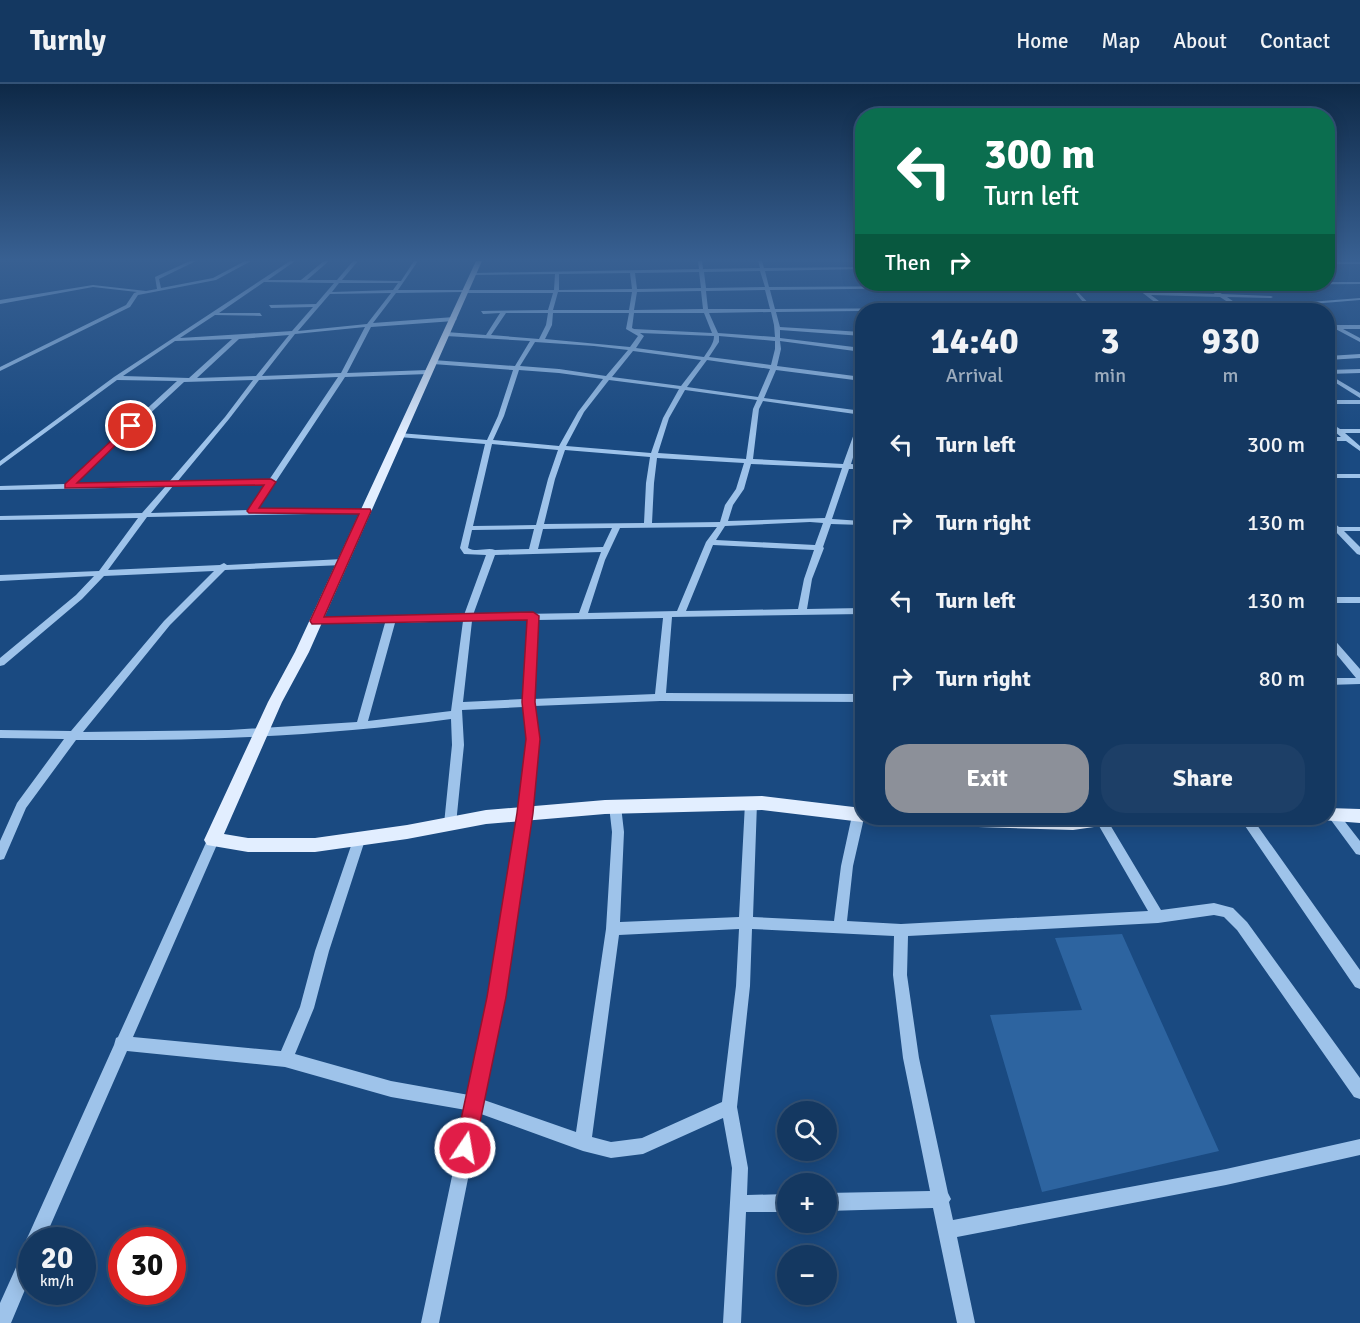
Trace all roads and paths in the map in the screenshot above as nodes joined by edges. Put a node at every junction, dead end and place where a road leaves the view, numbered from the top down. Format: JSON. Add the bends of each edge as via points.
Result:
{"nodes":[{"id":1,"x":102,"y":319,"type":"edge"},
{"id":2,"x":209,"y":319,"type":"edge"},
{"id":3,"x":307,"y":319,"type":"edge"},
{"id":4,"x":374,"y":319,"type":"edge"},
{"id":5,"x":454,"y":319,"type":"joint"},
{"id":6,"x":499,"y":319,"type":"edge"},
{"id":7,"x":552,"y":319,"type":"edge"},
{"id":8,"x":630,"y":319,"type":"edge"},
{"id":9,"x":709,"y":319,"type":"edge"},
{"id":10,"x":775,"y":319,"type":"edge"},
{"id":11,"x":369,"y":326,"type":"junction"},
{"id":12,"x":777,"y":327,"type":"junction"},
{"id":13,"x":1335,"y":327,"type":"joint"},
{"id":14,"x":1360,"y":327,"type":"edge"},
{"id":15,"x":633,"y":331,"type":"junction"},
{"id":16,"x":295,"y":333,"type":"junction"},
{"id":17,"x":715,"y":333,"type":"junction"},
{"id":18,"x":855,"y":333,"type":"edge"},
{"id":19,"x":446,"y":334,"type":"junction"},
{"id":20,"x":488,"y":336,"type":"junction"},
{"id":21,"x":237,"y":338,"type":"junction"},
{"id":22,"x":538,"y":339,"type":"junction"},
{"id":23,"x":778,"y":339,"type":"junction"},
{"id":24,"x":176,"y":340,"type":"junction"},
{"id":25,"x":1360,"y":340,"type":"edge"},
{"id":26,"x":632,"y":349,"type":"junction"},
{"id":27,"x":855,"y":349,"type":"edge"},
{"id":28,"x":1360,"y":356,"type":"edge"},
{"id":29,"x":1335,"y":358,"type":"edge"},
{"id":30,"x":704,"y":359,"type":"junction"},
{"id":31,"x":430,"y":367,"type":"junction"},
{"id":32,"x":517,"y":367,"type":"junction"},
{"id":33,"x":0,"y":369,"type":"edge"},
{"id":34,"x":773,"y":369,"type":"junction"},
{"id":35,"x":1360,"y":371,"type":"edge"},
{"id":36,"x":1335,"y":373,"type":"edge"},
{"id":37,"x":342,"y":376,"type":"junction"},
{"id":38,"x":116,"y":378,"type":"junction"},
{"id":39,"x":608,"y":378,"type":"junction"},
{"id":40,"x":855,"y":378,"type":"edge"},
{"id":41,"x":256,"y":379,"type":"junction"},
{"id":42,"x":1335,"y":379,"type":"edge"},
{"id":43,"x":182,"y":380,"type":"junction"},
{"id":44,"x":191,"y":380,"type":"junction"},
{"id":45,"x":683,"y":388,"type":"junction"},
{"id":46,"x":1360,"y":396,"type":"edge"},
{"id":47,"x":760,"y":399,"type":"junction"},
{"id":48,"x":1335,"y":402,"type":"edge"},
{"id":49,"x":1360,"y":402,"type":"edge"},
{"id":50,"x":855,"y":412,"type":"edge"},
{"id":51,"x":1335,"y":428,"type":"edge"},
{"id":52,"x":1339,"y":431,"type":"junction"},
{"id":53,"x":1360,"y":431,"type":"edge"},
{"id":54,"x":399,"y":435,"type":"junction"},
{"id":55,"x":1335,"y":439,"type":"edge"},
{"id":56,"x":1347,"y":439,"type":"junction"},
{"id":57,"x":855,"y":441,"type":"edge"},
{"id":58,"x":489,"y":442,"type":"junction"},
{"id":59,"x":561,"y":447,"type":"junction"},
{"id":60,"x":1360,"y":449,"type":"edge"},
{"id":61,"x":652,"y":453,"type":"junction"},
{"id":62,"x":748,"y":461,"type":"junction"},
{"id":63,"x":0,"y":464,"type":"edge"},
{"id":64,"x":847,"y":466,"type":"junction"},
{"id":65,"x":855,"y":467,"type":"edge"},
{"id":66,"x":1335,"y":476,"type":"edge"},
{"id":67,"x":1360,"y":476,"type":"edge"},
{"id":68,"x":271,"y":482,"type":"junction"},
{"id":69,"x":171,"y":484,"type":"junction"},
{"id":70,"x":68,"y":486,"type":"junction"},
{"id":71,"x":0,"y":488,"type":"edge"},
{"id":72,"x":252,"y":511,"type":"junction"},
{"id":73,"x":366,"y":511,"type":"junction"},
{"id":74,"x":143,"y":517,"type":"junction"},
{"id":75,"x":0,"y":518,"type":"edge"},
{"id":76,"x":830,"y":521,"type":"junction"},
{"id":77,"x":648,"y":523,"type":"junction"},
{"id":78,"x":855,"y":523,"type":"edge"},
{"id":79,"x":723,"y":524,"type":"junction"},
{"id":80,"x":617,"y":526,"type":"junction"},
{"id":81,"x":1335,"y":526,"type":"edge"},
{"id":82,"x":469,"y":528,"type":"junction"},
{"id":83,"x":539,"y":528,"type":"junction"},
{"id":84,"x":1335,"y":529,"type":"edge"},
{"id":85,"x":1338,"y":529,"type":"junction"},
{"id":86,"x":1360,"y":529,"type":"edge"},
{"id":87,"x":710,"y":542,"type":"junction"},
{"id":88,"x":819,"y":548,"type":"junction"},
{"id":89,"x":607,"y":549,"type":"junction"},
{"id":90,"x":533,"y":550,"type":"junction"},
{"id":91,"x":492,"y":551,"type":"junction"},
{"id":92,"x":1360,"y":552,"type":"edge"},
{"id":93,"x":343,"y":562,"type":"junction"},
{"id":94,"x":225,"y":566,"type":"junction"},
{"id":95,"x":102,"y":573,"type":"junction"},
{"id":96,"x":0,"y":578,"type":"edge"},
{"id":97,"x":1335,"y":600,"type":"edge"},
{"id":98,"x":1360,"y":600,"type":"edge"},
{"id":99,"x":802,"y":611,"type":"junction"},
{"id":100,"x":855,"y":611,"type":"edge"},
{"id":101,"x":681,"y":613,"type":"junction"},
{"id":102,"x":668,"y":614,"type":"junction"},
{"id":103,"x":583,"y":615,"type":"junction"},
{"id":104,"x":533,"y":616,"type":"junction"},
{"id":105,"x":468,"y":617,"type":"junction"},
{"id":106,"x":391,"y":619,"type":"junction"},
{"id":107,"x":316,"y":621,"type":"junction"},
{"id":108,"x":1335,"y":646,"type":"edge"},
{"id":109,"x":0,"y":663,"type":"edge"},
{"id":110,"x":1360,"y":676,"type":"edge"},
{"id":111,"x":1360,"y":681,"type":"edge"},
{"id":112,"x":1335,"y":682,"type":"edge"},
{"id":113,"x":660,"y":697,"type":"junction"},
{"id":114,"x":855,"y":698,"type":"edge"},
{"id":115,"x":528,"y":702,"type":"junction"},
{"id":116,"x":457,"y":710,"type":"junction"},
{"id":117,"x":362,"y":725,"type":"junction"},
{"id":118,"x":261,"y":733,"type":"junction"},
{"id":119,"x":0,"y":734,"type":"edge"},
{"id":120,"x":73,"y":736,"type":"junction"},
{"id":121,"x":751,"y":803,"type":"junction"},
{"id":122,"x":615,"y":807,"type":"junction"},
{"id":123,"x":525,"y":813,"type":"junction"},
{"id":124,"x":855,"y":814,"type":"edge"},
{"id":125,"x":1335,"y":814,"type":"edge"},
{"id":126,"x":1360,"y":816,"type":"edge"},
{"id":127,"x":1335,"y":819,"type":"edge"},
{"id":128,"x":450,"y":824,"type":"junction"},
{"id":129,"x":857,"y":825,"type":"edge"},
{"id":130,"x":1094,"y":825,"type":"edge"},
{"id":131,"x":1250,"y":825,"type":"edge"},
{"id":132,"x":213,"y":840,"type":"junction"},
{"id":133,"x":360,"y":840,"type":"junction"},
{"id":134,"x":1360,"y":850,"type":"edge"},
{"id":135,"x":0,"y":855,"type":"edge"},
{"id":136,"x":1158,"y":917,"type":"junction"},
{"id":137,"x":746,"y":924,"type":"junction"},
{"id":138,"x":840,"y":926,"type":"junction"},
{"id":139,"x":613,"y":929,"type":"junction"},
{"id":140,"x":901,"y":930,"type":"junction"},
{"id":141,"x":1360,"y":982,"type":"edge"},
{"id":142,"x":122,"y":1043,"type":"junction"},
{"id":143,"x":285,"y":1059,"type":"junction"},
{"id":144,"x":1360,"y":1091,"type":"edge"},
{"id":145,"x":474,"y":1104,"type":"junction"},
{"id":146,"x":729,"y":1107,"type":"junction"},
{"id":147,"x":583,"y":1143,"type":"junction"},
{"id":148,"x":1360,"y":1147,"type":"edge"},
{"id":149,"x":942,"y":1199,"type":"junction"},
{"id":150,"x":837,"y":1202,"type":"edge"},
{"id":151,"x":777,"y":1203,"type":"edge"},
{"id":152,"x":738,"y":1204,"type":"junction"},
{"id":153,"x":41,"y":1227,"type":"edge"},
{"id":154,"x":948,"y":1230,"type":"junction"},
{"id":155,"x":18,"y":1283,"type":"edge"},
{"id":156,"x":1,"y":1323,"type":"edge"},
{"id":157,"x":430,"y":1323,"type":"edge"},
{"id":158,"x":732,"y":1323,"type":"edge"},
{"id":159,"x":966,"y":1323,"type":"edge"}],
"edges":[{"from":1,"to":33,"type":"street"},
{"from":2,"to":24,"type":"street"},
{"from":3,"to":16,"type":"street"},
{"from":4,"to":11,"type":"street"},
{"from":5,"to":11,"type":"street"},
{"from":5,"to":19,"type":"main road"},
{"from":6,"to":20,"type":"street"},
{"from":7,"to":22,"type":"street"},
{"from":8,"to":15,"type":"street","via":[[629,328]]},
{"from":9,"to":17,"type":"street"},
{"from":10,"to":12,"type":"street"},
{"from":11,"to":16,"type":"street"},
{"from":11,"to":37,"type":"street"},
{"from":12,"to":18,"type":"street"},
{"from":12,"to":23,"type":"street"},
{"from":13,"to":14,"type":"street"},
{"from":13,"to":25,"type":"street"},
{"from":15,"to":17,"type":"street"},
{"from":15,"to":26,"type":"street","via":[[641,336]]},
{"from":16,"to":21,"type":"street"},
{"from":16,"to":41,"type":"street"},
{"from":17,"to":23,"type":"street"},
{"from":17,"to":30,"type":"street","via":[[716,342]]},
{"from":19,"to":20,"type":"street"},
{"from":19,"to":31,"type":"main road"},
{"from":20,"to":22,"type":"street"},
{"from":21,"to":24,"type":"street"},
{"from":21,"to":44,"type":"street"},
{"from":22,"to":26,"type":"street"},
{"from":22,"to":32,"type":"street"},
{"from":23,"to":27,"type":"street"},
{"from":23,"to":34,"type":"street"},
{"from":24,"to":38,"type":"street"},
{"from":26,"to":30,"type":"street"},
{"from":26,"to":39,"type":"street"},
{"from":28,"to":29,"type":"street"},
{"from":30,"to":34,"type":"street"},
{"from":30,"to":45,"type":"street"},
{"from":31,"to":32,"type":"street"},
{"from":31,"to":37,"type":"street"},
{"from":31,"to":54,"type":"main road"},
{"from":32,"to":39,"type":"street"},
{"from":32,"to":58,"type":"street"},
{"from":34,"to":40,"type":"street"},
{"from":34,"to":47,"type":"street"},
{"from":35,"to":36,"type":"street"},
{"from":37,"to":41,"type":"street"},
{"from":37,"to":68,"type":"street"},
{"from":38,"to":43,"type":"street"},
{"from":38,"to":63,"type":"street"},
{"from":39,"to":45,"type":"street"},
{"from":39,"to":59,"type":"street","via":[[581,410]]},
{"from":41,"to":44,"type":"street"},
{"from":41,"to":69,"type":"street"},
{"from":42,"to":46,"type":"street"},
{"from":43,"to":44,"type":"street"},
{"from":43,"to":70,"type":"street"},
{"from":45,"to":47,"type":"street"},
{"from":45,"to":61,"type":"street","via":[[664,418]]},
{"from":47,"to":50,"type":"street"},
{"from":47,"to":62,"type":"street"},
{"from":48,"to":49,"type":"street"},
{"from":51,"to":52,"type":"street"},
{"from":52,"to":53,"type":"street"},
{"from":52,"to":56,"type":"street"},
{"from":54,"to":58,"type":"street"},
{"from":54,"to":73,"type":"main road"},
{"from":55,"to":56,"type":"street"},
{"from":56,"to":60,"type":"street"},
{"from":57,"to":64,"type":"street"},
{"from":58,"to":59,"type":"street"},
{"from":58,"to":82,"type":"street"},
{"from":59,"to":61,"type":"street"},
{"from":59,"to":83,"type":"street"},
{"from":61,"to":62,"type":"street"},
{"from":61,"to":77,"type":"street"},
{"from":62,"to":64,"type":"street"},
{"from":62,"to":79,"type":"street"},
{"from":64,"to":65,"type":"street"},
{"from":64,"to":76,"type":"street"},
{"from":66,"to":67,"type":"street"},
{"from":68,"to":69,"type":"street"},
{"from":68,"to":72,"type":"street"},
{"from":69,"to":70,"type":"street"},
{"from":69,"to":74,"type":"street"},
{"from":70,"to":71,"type":"street"},
{"from":72,"to":73,"type":"street"},
{"from":72,"to":74,"type":"street"},
{"from":73,"to":93,"type":"main road"},
{"from":74,"to":75,"type":"street"},
{"from":74,"to":95,"type":"street"},
{"from":76,"to":78,"type":"street"},
{"from":76,"to":79,"type":"street"},
{"from":76,"to":88,"type":"street"},
{"from":77,"to":79,"type":"street"},
{"from":77,"to":80,"type":"street"},
{"from":79,"to":87,"type":"street"},
{"from":80,"to":83,"type":"street"},
{"from":80,"to":89,"type":"street"},
{"from":81,"to":85,"type":"street"},
{"from":82,"to":83,"type":"street"},
{"from":82,"to":91,"type":"street","via":[[464,548],[467,552]]},
{"from":83,"to":90,"type":"street"},
{"from":84,"to":85,"type":"street"},
{"from":85,"to":86,"type":"street"},
{"from":85,"to":92,"type":"street"},
{"from":87,"to":88,"type":"street"},
{"from":87,"to":101,"type":"street"},
{"from":88,"to":99,"type":"street"},
{"from":89,"to":90,"type":"street"},
{"from":89,"to":103,"type":"street"},
{"from":90,"to":91,"type":"street"},
{"from":91,"to":105,"type":"street"},
{"from":93,"to":94,"type":"street"},
{"from":93,"to":107,"type":"main road"},
{"from":94,"to":95,"type":"street"},
{"from":94,"to":120,"type":"street","via":[[167,623]]},
{"from":95,"to":96,"type":"street"},
{"from":95,"to":109,"type":"street"},
{"from":97,"to":98,"type":"street"},
{"from":99,"to":100,"type":"street"},
{"from":99,"to":101,"type":"street"},
{"from":101,"to":102,"type":"street"},
{"from":102,"to":103,"type":"street"},
{"from":102,"to":113,"type":"street"},
{"from":103,"to":104,"type":"street"},
{"from":104,"to":105,"type":"street"},
{"from":104,"to":115,"type":"street"},
{"from":105,"to":106,"type":"street"},
{"from":105,"to":116,"type":"street"},
{"from":106,"to":107,"type":"street"},
{"from":106,"to":117,"type":"street"},
{"from":107,"to":118,"type":"main road"},
{"from":108,"to":110,"type":"street"},
{"from":111,"to":112,"type":"street"},
{"from":113,"to":114,"type":"street"},
{"from":113,"to":115,"type":"street"},
{"from":115,"to":116,"type":"street"},
{"from":115,"to":123,"type":"street","via":[[533,739]]},
{"from":116,"to":117,"type":"street"},
{"from":116,"to":128,"type":"street","via":[[458,745]]},
{"from":117,"to":118,"type":"street"},
{"from":118,"to":120,"type":"street"},
{"from":118,"to":132,"type":"main road"},
{"from":119,"to":120,"type":"street"},
{"from":120,"to":135,"type":"street","via":[[21,806]]},
{"from":121,"to":122,"type":"main road"},
{"from":121,"to":124,"type":"main road"},
{"from":121,"to":137,"type":"street"},
{"from":122,"to":123,"type":"main road"},
{"from":122,"to":139,"type":"street","via":[[618,832]]},
{"from":123,"to":128,"type":"main road"},
{"from":123,"to":145,"type":"street","via":[[496,997]]},
{"from":125,"to":126,"type":"main road"},
{"from":127,"to":134,"type":"street"},
{"from":128,"to":133,"type":"main road"},
{"from":129,"to":138,"type":"street","via":[[847,866]]},
{"from":130,"to":136,"type":"street"},
{"from":131,"to":141,"type":"street"},
{"from":132,"to":133,"type":"main road","via":[[248,845]]},
{"from":132,"to":142,"type":"street"},
{"from":133,"to":143,"type":"street","via":[[307,1008]]},
{"from":136,"to":140,"type":"street"},
{"from":136,"to":144,"type":"street","via":[[1214,909],[1228,912]]},
{"from":137,"to":138,"type":"street"},
{"from":137,"to":139,"type":"street"},
{"from":137,"to":146,"type":"street"},
{"from":138,"to":140,"type":"street"},
{"from":139,"to":147,"type":"street"},
{"from":140,"to":149,"type":"street","via":[[900,975],[911,1058]]},
{"from":142,"to":143,"type":"street"},
{"from":142,"to":153,"type":"street"},
{"from":143,"to":145,"type":"street","via":[[392,1089]]},
{"from":145,"to":147,"type":"street"},
{"from":145,"to":157,"type":"street"},
{"from":146,"to":147,"type":"street","via":[[643,1146],[611,1150]]},
{"from":146,"to":152,"type":"street","via":[[740,1168]]},
{"from":148,"to":154,"type":"street"},
{"from":149,"to":150,"type":"street"},
{"from":149,"to":154,"type":"street"},
{"from":151,"to":152,"type":"street"},
{"from":152,"to":158,"type":"street"},
{"from":154,"to":159,"type":"street"},
{"from":155,"to":156,"type":"street"}]}
